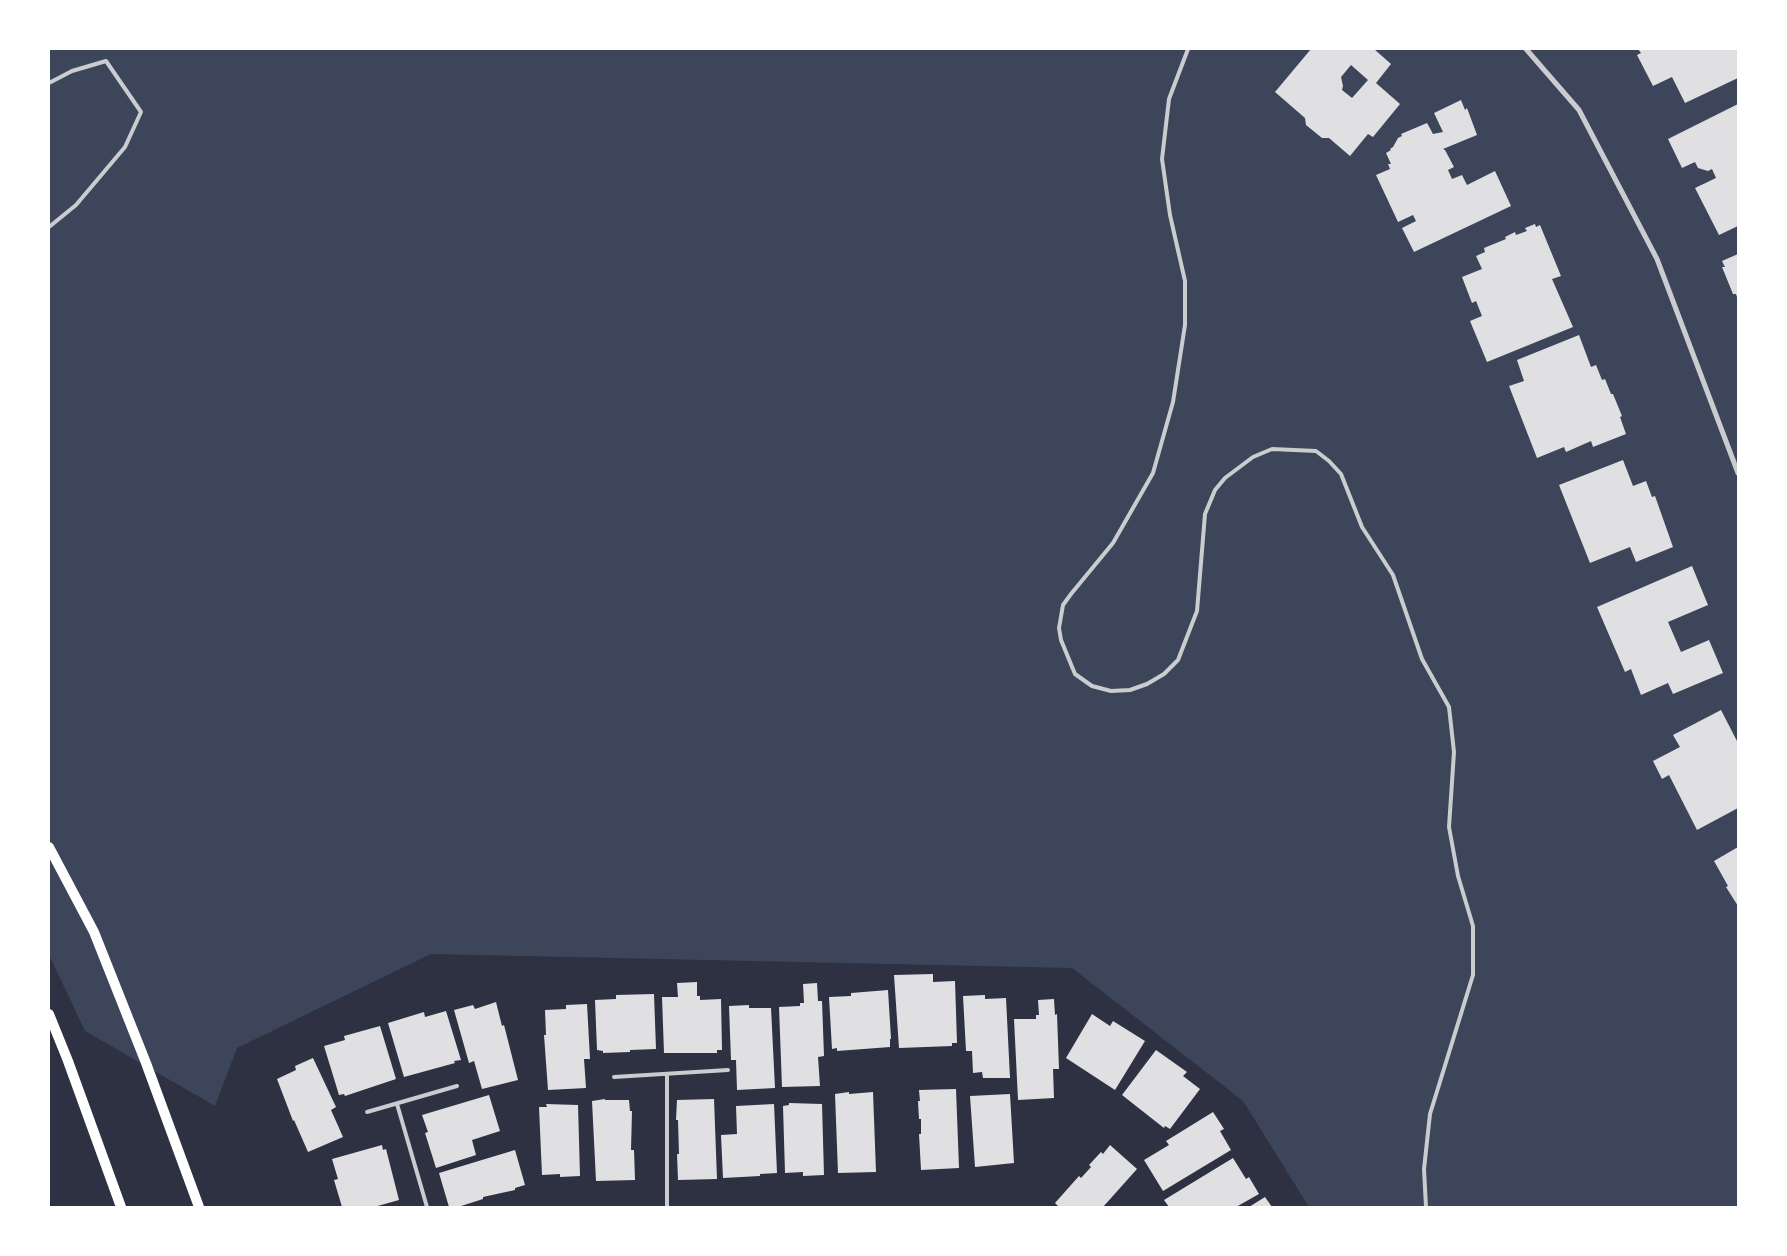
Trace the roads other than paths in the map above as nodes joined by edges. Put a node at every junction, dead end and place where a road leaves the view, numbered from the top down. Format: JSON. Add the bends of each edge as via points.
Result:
{"nodes":[{"id":1,"x":1188,"y":49,"type":"edge"},
{"id":2,"x":1526,"y":49,"type":"edge"},
{"id":3,"x":49,"y":83,"type":"edge"},
{"id":4,"x":49,"y":227,"type":"edge"},
{"id":5,"x":1738,"y":473,"type":"edge"},
{"id":6,"x":49,"y":847,"type":"edge"},
{"id":7,"x":49,"y":1014,"type":"edge"},
{"id":8,"x":728,"y":1070,"type":"dead end"},
{"id":9,"x":667,"y":1074,"type":"junction"},
{"id":10,"x":614,"y":1077,"type":"dead end"},
{"id":11,"x":457,"y":1086,"type":"dead end"},
{"id":12,"x":397,"y":1104,"type":"junction"},
{"id":13,"x":368,"y":1112,"type":"dead end"},
{"id":14,"x":121,"y":1207,"type":"edge"},
{"id":15,"x":199,"y":1207,"type":"edge"},
{"id":16,"x":427,"y":1207,"type":"edge"},
{"id":17,"x":667,"y":1207,"type":"edge"},
{"id":18,"x":1426,"y":1207,"type":"edge"}],
"edges":[{"from":1,"to":18,"type":"lane","via":[[1168,99],[1162,160],[1184,281],[1185,325],[1173,402],[1153,474],[1113,543],[1063,605],[1059,628],[1061,640],[1075,674],[1092,686],[1111,692],[1130,690],[1164,674],[1178,660],[1197,612],[1205,514],[1215,490],[1225,478],[1253,457],[1272,449],[1316,451],[1341,474],[1362,527],[1393,575],[1422,659],[1449,707],[1454,752],[1449,828],[1458,876],[1473,926],[1473,975],[1430,1114],[1424,1169]]},
{"from":2,"to":5,"type":"street","via":[[1579,110],[1657,259]]},
{"from":3,"to":4,"type":"lane","via":[[72,71],[106,61],[141,112],[125,147],[76,205]]},
{"from":6,"to":15,"type":"main road","via":[[94,932]]},
{"from":7,"to":14,"type":"main road"},
{"from":8,"to":9,"type":"lane"},
{"from":9,"to":10,"type":"lane"},
{"from":9,"to":17,"type":"lane"},
{"from":11,"to":12,"type":"lane"},
{"from":12,"to":13,"type":"lane"},
{"from":12,"to":16,"type":"lane"}]}
